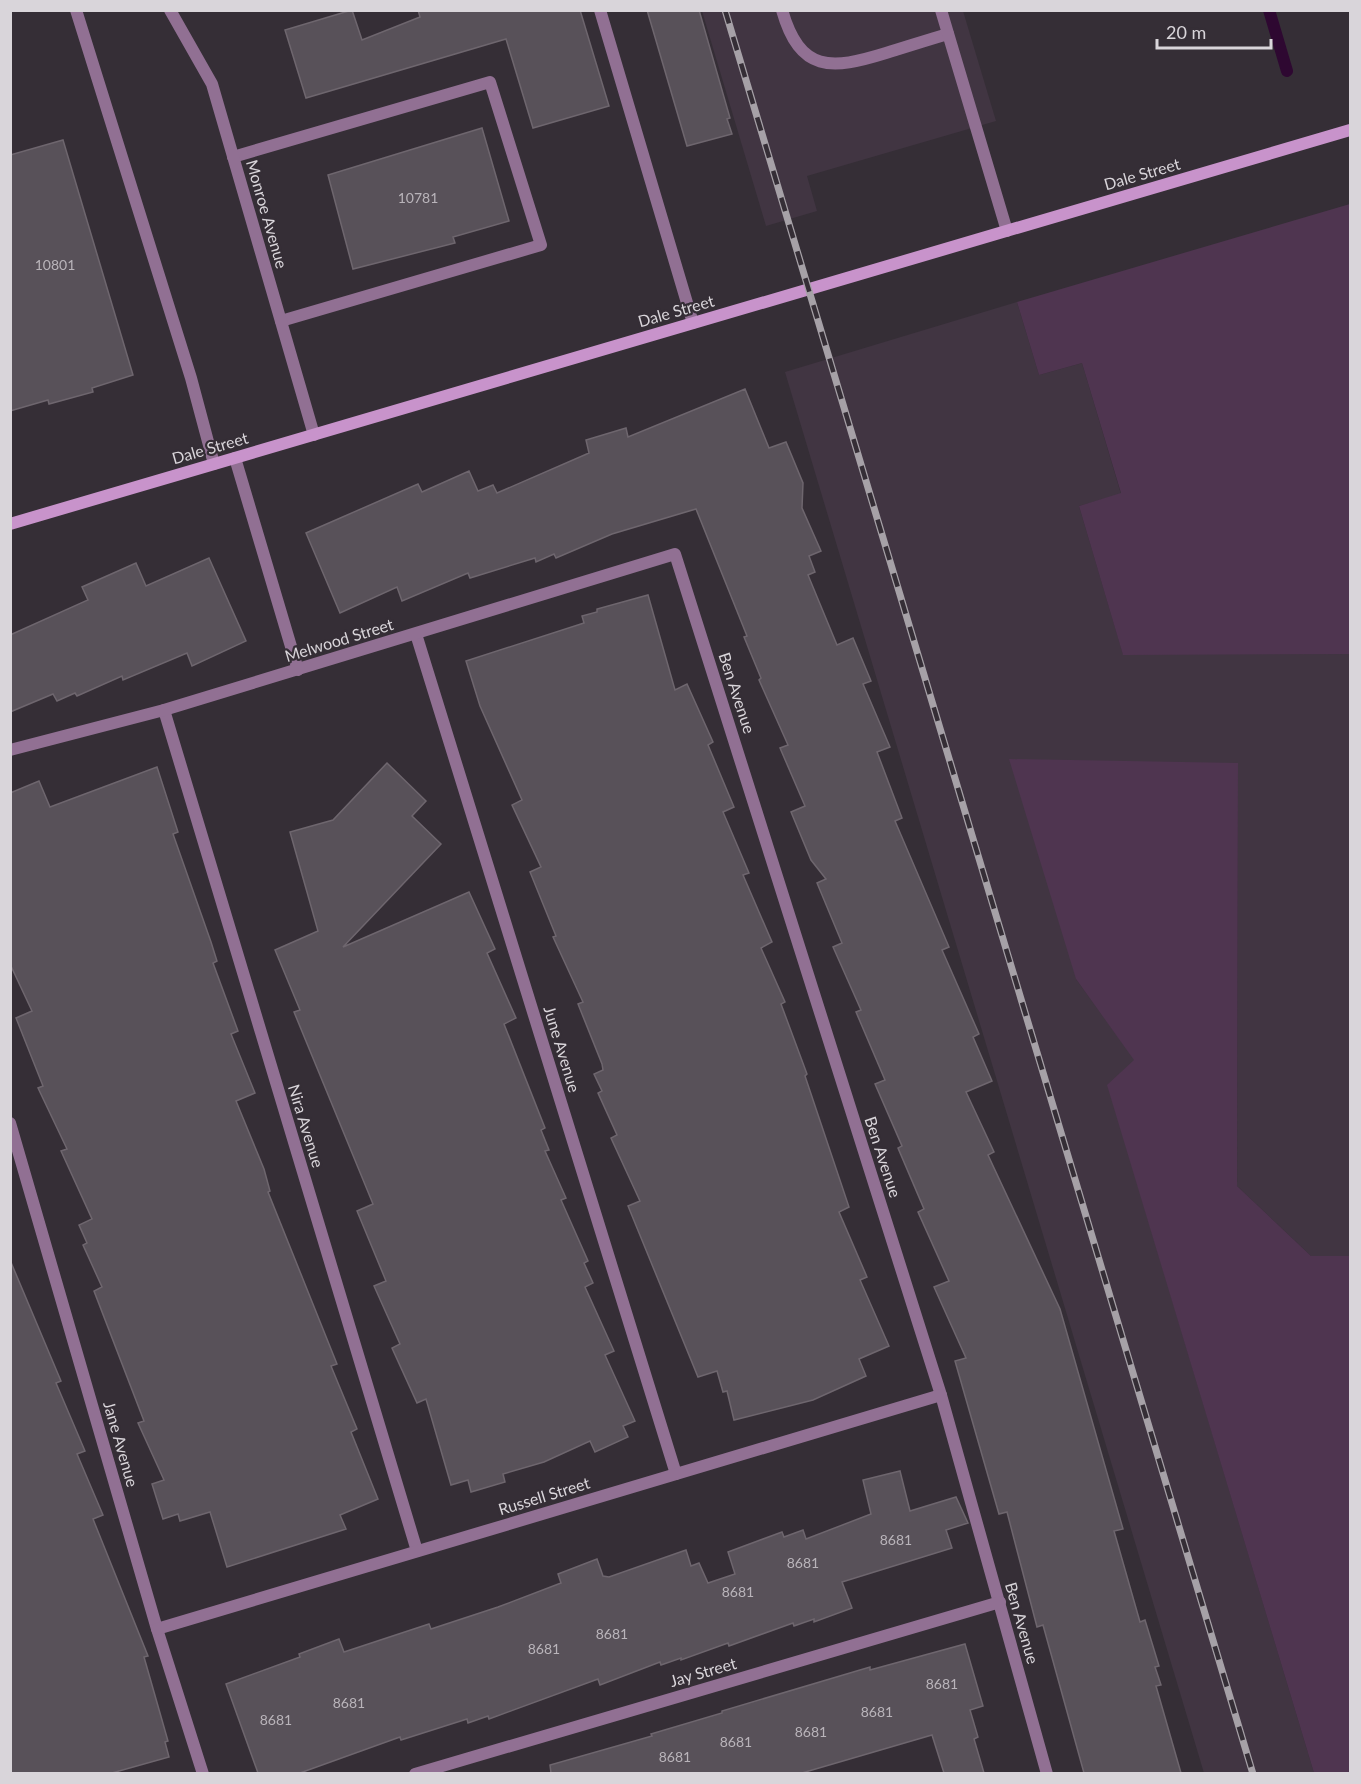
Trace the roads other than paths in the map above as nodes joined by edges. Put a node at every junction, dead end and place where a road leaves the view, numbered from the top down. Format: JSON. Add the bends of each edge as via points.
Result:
{"nodes":[{"id":1,"x":76,"y":10,"type":"edge"},
{"id":2,"x":170,"y":10,"type":"edge"},
{"id":3,"x":600,"y":10,"type":"edge"},
{"id":4,"x":782,"y":10,"type":"edge"},
{"id":5,"x":941,"y":10,"type":"edge"},
{"id":6,"x":948,"y":34,"type":"junction"},
{"id":7,"x":1350,"y":130,"type":"edge"},
{"id":8,"x":233,"y":157,"type":"junction"},
{"id":9,"x":1007,"y":231,"type":"junction"},
{"id":10,"x":281,"y":321,"type":"junction"},
{"id":11,"x":693,"y":323,"type":"junction"},
{"id":12,"x":314,"y":435,"type":"junction"},
{"id":13,"x":235,"y":458,"type":"junction"},
{"id":14,"x":214,"y":464,"type":"junction"},
{"id":15,"x":10,"y":524,"type":"edge"},
{"id":16,"x":675,"y":554,"type":"joint"},
{"id":17,"x":416,"y":634,"type":"junction"},
{"id":18,"x":298,"y":670,"type":"junction"},
{"id":19,"x":164,"y":710,"type":"junction"},
{"id":20,"x":10,"y":750,"type":"edge"},
{"id":21,"x":10,"y":1123,"type":"edge"},
{"id":22,"x":941,"y":1395,"type":"junction"},
{"id":23,"x":676,"y":1474,"type":"junction"},
{"id":24,"x":417,"y":1551,"type":"junction"},
{"id":25,"x":1000,"y":1602,"type":"junction"},
{"id":26,"x":157,"y":1629,"type":"junction"},
{"id":27,"x":203,"y":1773,"type":"edge"},
{"id":28,"x":415,"y":1773,"type":"edge"},
{"id":29,"x":1047,"y":1773,"type":"edge"}],
"edges":[{"from":1,"to":14,"type":"street","via":[[191,378]]},
{"from":2,"to":8,"type":"street","name":"Monroe Avenue","via":[[212,84]]},
{"from":3,"to":11,"type":"street"},
{"from":4,"to":6,"type":"street","via":[[789,34],[808,56],[825,64],[850,64]]},
{"from":5,"to":6,"type":"street"},
{"from":6,"to":9,"type":"street"},
{"from":7,"to":9,"type":"street","name":"Dale Street"},
{"from":8,"to":10,"type":"street","name":"Monroe Avenue"},
{"from":8,"to":10,"type":"street","via":[[490,82],[541,245]]},
{"from":9,"to":11,"type":"street","name":"Dale Street"},
{"from":10,"to":12,"type":"street","name":"Monroe Avenue"},
{"from":11,"to":12,"type":"street","name":"Dale Street"},
{"from":12,"to":13,"type":"street","name":"Dale Street"},
{"from":13,"to":14,"type":"street","name":"Dale Street"},
{"from":13,"to":18,"type":"street"},
{"from":14,"to":15,"type":"street","name":"Dale Street"},
{"from":16,"to":17,"type":"street","name":"Melwood Street"},
{"from":16,"to":22,"type":"street","name":"Ben Avenue"},
{"from":17,"to":18,"type":"street","name":"Melwood Street"},
{"from":17,"to":23,"type":"street","name":"June Avenue"},
{"from":18,"to":19,"type":"street","name":"Melwood Street"},
{"from":19,"to":20,"type":"street","name":"Melwood Street"},
{"from":19,"to":24,"type":"street","name":"Nira Avenue"},
{"from":21,"to":26,"type":"street","name":"Jane Avenue"},
{"from":22,"to":23,"type":"street","name":"Russell Street"},
{"from":22,"to":25,"type":"street","name":"Ben Avenue"},
{"from":23,"to":24,"type":"street","name":"Russell Street"},
{"from":24,"to":26,"type":"street","name":"Russell Street"},
{"from":25,"to":28,"type":"street","name":"Jay Street"},
{"from":25,"to":29,"type":"street","name":"Ben Avenue"},
{"from":26,"to":27,"type":"street","name":"Jane Avenue"}]}
